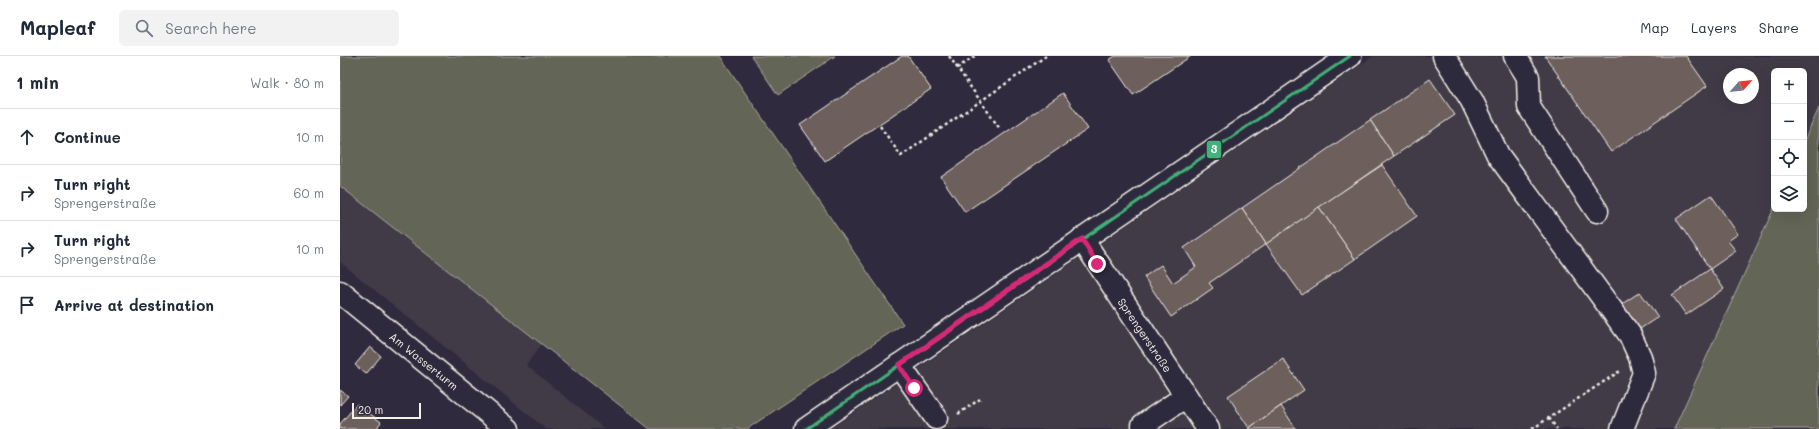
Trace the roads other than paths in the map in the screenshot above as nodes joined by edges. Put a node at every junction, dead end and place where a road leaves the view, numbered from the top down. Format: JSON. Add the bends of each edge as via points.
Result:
{"nodes":[{"id":1,"x":1350,"y":56,"type":"edge"},
{"id":2,"x":1444,"y":56,"type":"edge"},
{"id":3,"x":1515,"y":56,"type":"edge"},
{"id":4,"x":1597,"y":211,"type":"dead end"},
{"id":5,"x":1082,"y":239,"type":"junction"},
{"id":6,"x":340,"y":292,"type":"edge"},
{"id":7,"x":899,"y":365,"type":"junction"},
{"id":8,"x":1186,"y":396,"type":"junction"},
{"id":9,"x":936,"y":418,"type":"dead end"},
{"id":10,"x":1143,"y":426,"type":"dead end"},
{"id":11,"x":508,"y":429,"type":"edge"},
{"id":12,"x":806,"y":429,"type":"edge"},
{"id":13,"x":1208,"y":429,"type":"edge"},
{"id":14,"x":1622,"y":429,"type":"edge"}],
"edges":[{"from":1,"to":5,"type":"street"},
{"from":2,"to":14,"type":"street","via":[[1472,101],[1498,155],[1630,335],[1644,373]]},
{"from":3,"to":4,"type":"street","via":[[1528,77],[1529,107]]},
{"from":5,"to":7,"type":"street"},
{"from":5,"to":8,"type":"street","name":"Sprengerstraße"},
{"from":6,"to":11,"type":"street","name":"Am Wasserturm"},
{"from":7,"to":9,"type":"street"},
{"from":7,"to":12,"type":"street"},
{"from":8,"to":10,"type":"street"},
{"from":8,"to":13,"type":"street","name":"Sprengerstraße"}]}
